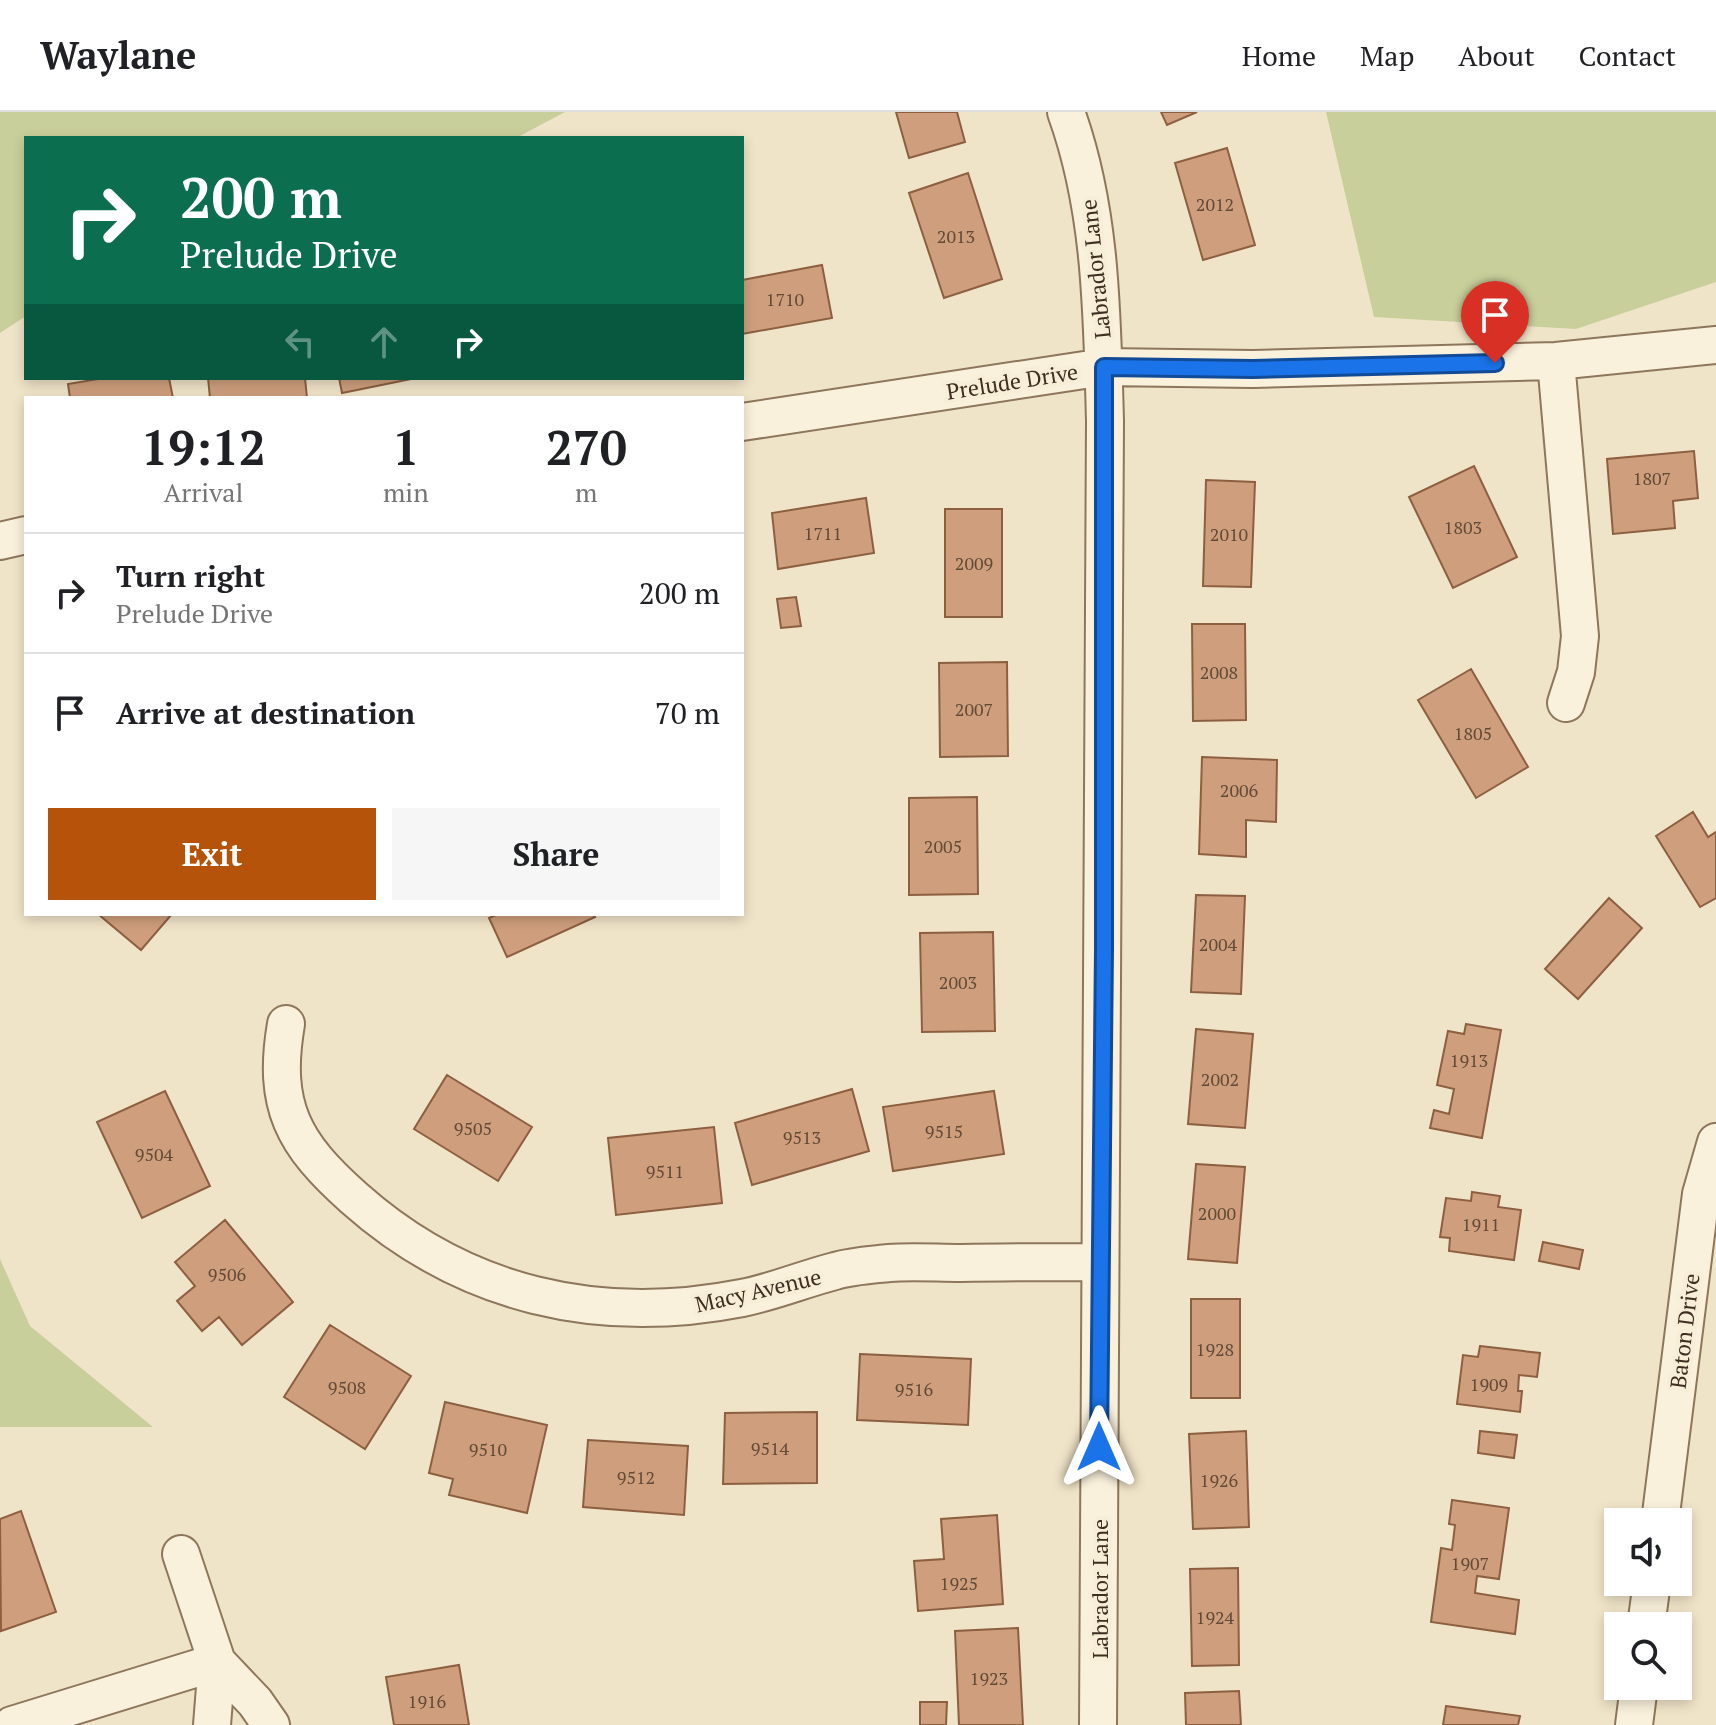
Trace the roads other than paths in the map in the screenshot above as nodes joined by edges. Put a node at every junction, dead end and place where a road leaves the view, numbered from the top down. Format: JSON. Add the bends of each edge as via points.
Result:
{"nodes":[{"id":1,"x":1066,"y":112,"type":"edge"},
{"id":2,"x":1716,"y":345,"type":"edge"},
{"id":3,"x":1556,"y":361,"type":"junction"},
{"id":4,"x":1104,"y":367,"type":"junction"},
{"id":5,"x":744,"y":422,"type":"edge"},
{"id":6,"x":24,"y":535,"type":"edge"},
{"id":7,"x":0,"y":541,"type":"edge"},
{"id":8,"x":1566,"y":703,"type":"dead end"},
{"id":9,"x":286,"y":1024,"type":"dead end"},
{"id":10,"x":1716,"y":1142,"type":"edge"},
{"id":11,"x":1100,"y":1262,"type":"junction"},
{"id":12,"x":1662,"y":1508,"type":"edge"},
{"id":13,"x":181,"y":1554,"type":"dead end"},
{"id":14,"x":217,"y":1662,"type":"junction"},
{"id":15,"x":1637,"y":1700,"type":"edge"},
{"id":16,"x":12,"y":1725,"type":"edge"},
{"id":17,"x":212,"y":1725,"type":"edge"},
{"id":18,"x":271,"y":1725,"type":"edge"},
{"id":19,"x":1098,"y":1725,"type":"edge"},
{"id":20,"x":1634,"y":1725,"type":"edge"}],
"edges":[{"from":1,"to":4,"type":"street","name":"Labrador Lane","via":[[1089,202],[1101,286]]},
{"from":2,"to":3,"type":"street","name":"Prelude Drive"},
{"from":3,"to":4,"type":"street","name":"Prelude Drive"},
{"from":3,"to":8,"type":"street","via":[[1580,636]]},
{"from":4,"to":5,"type":"street","name":"Prelude Drive"},
{"from":4,"to":11,"type":"street","name":"Labrador Lane"},
{"from":6,"to":7,"type":"street"},
{"from":9,"to":11,"type":"street","name":"Macy Avenue","via":[[280,1058],[282,1093],[293,1127],[312,1157],[376,1217],[428,1253],[487,1282],[550,1300],[622,1309],[685,1307],[745,1297],[839,1270],[892,1263]]},
{"from":10,"to":12,"type":"street","name":"Baton Drive","via":[[1701,1194]]},
{"from":11,"to":19,"type":"street","name":"Labrador Lane"},
{"from":13,"to":14,"type":"street"},
{"from":14,"to":16,"type":"street"},
{"from":14,"to":17,"type":"street"},
{"from":14,"to":18,"type":"street"},
{"from":15,"to":20,"type":"street"}]}
